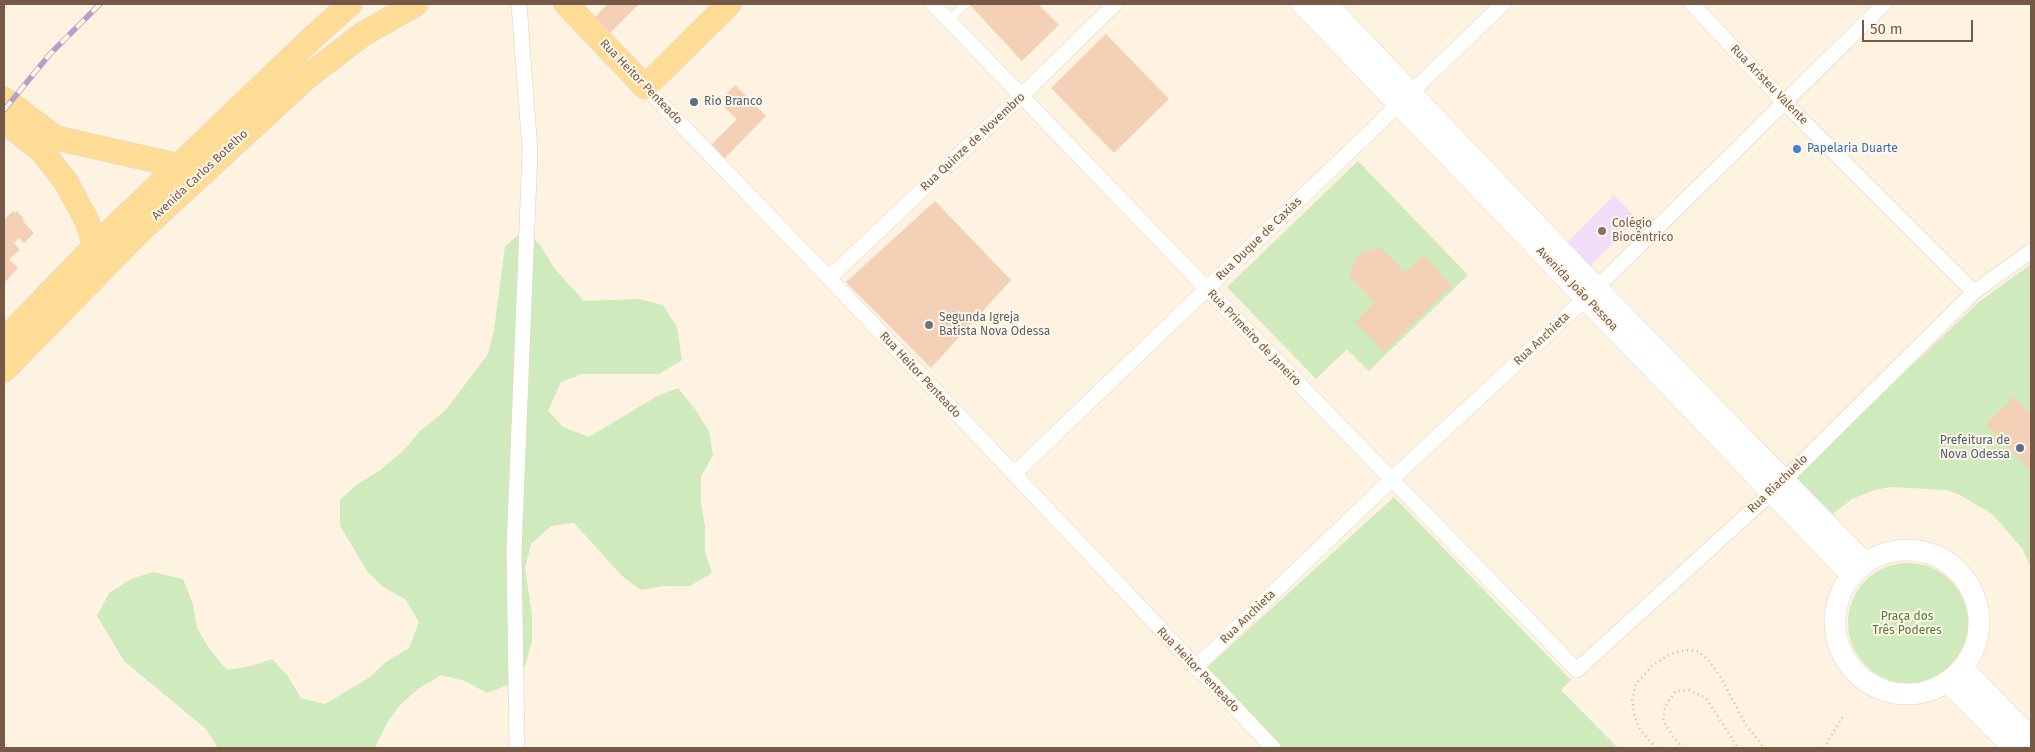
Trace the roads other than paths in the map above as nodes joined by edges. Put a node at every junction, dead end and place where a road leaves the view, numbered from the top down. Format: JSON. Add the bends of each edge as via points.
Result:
{"nodes":[{"id":1,"x":350,"y":4,"type":"edge"},
{"id":2,"x":416,"y":4,"type":"edge"},
{"id":3,"x":519,"y":4,"type":"edge"},
{"id":4,"x":566,"y":4,"type":"edge"},
{"id":5,"x":729,"y":4,"type":"edge"},
{"id":6,"x":934,"y":4,"type":"edge"},
{"id":7,"x":966,"y":4,"type":"edge"},
{"id":8,"x":1115,"y":4,"type":"edge"},
{"id":9,"x":1304,"y":4,"type":"edge"},
{"id":10,"x":1327,"y":4,"type":"edge"},
{"id":11,"x":1503,"y":4,"type":"edge"},
{"id":12,"x":1692,"y":4,"type":"edge"},
{"id":13,"x":1884,"y":4,"type":"edge"},
{"id":14,"x":948,"y":20,"type":"junction"},
{"id":15,"x":1361,"y":52,"type":"junction"},
{"id":16,"x":645,"y":87,"type":"junction"},
{"id":17,"x":1021,"y":96,"type":"junction"},
{"id":18,"x":1406,"y":98,"type":"junction"},
{"id":19,"x":4,"y":99,"type":"edge"},
{"id":20,"x":1785,"y":102,"type":"junction"},
{"id":21,"x":4,"y":121,"type":"edge"},
{"id":22,"x":180,"y":166,"type":"junction"},
{"id":23,"x":95,"y":246,"type":"junction"},
{"id":24,"x":2031,"y":251,"type":"edge"},
{"id":25,"x":829,"y":278,"type":"junction"},
{"id":26,"x":1207,"y":289,"type":"junction"},
{"id":27,"x":1974,"y":292,"type":"junction"},
{"id":28,"x":1591,"y":293,"type":"junction"},
{"id":29,"x":4,"y":340,"type":"edge"},
{"id":30,"x":4,"y":370,"type":"edge"},
{"id":31,"x":1014,"y":474,"type":"junction"},
{"id":32,"x":1392,"y":479,"type":"junction"},
{"id":33,"x":1777,"y":486,"type":"junction"},
{"id":34,"x":1858,"y":569,"type":"junction"},
{"id":35,"x":1195,"y":668,"type":"junction"},
{"id":36,"x":1577,"y":670,"type":"joint"},
{"id":37,"x":1955,"y":675,"type":"junction"},
{"id":38,"x":2031,"y":738,"type":"edge"},
{"id":39,"x":517,"y":748,"type":"edge"},
{"id":40,"x":1273,"y":748,"type":"edge"},
{"id":41,"x":2014,"y":748,"type":"edge"}],
"edges":[{"from":1,"to":22,"type":"main road","name":"Avenida Carlos Botelho"},
{"from":2,"to":30,"type":"main road","name":"Avenida Carlos Botelho","via":[[363,34],[307,77],[139,232]]},
{"from":3,"to":39,"type":"street","via":[[530,151],[514,551]]},
{"from":4,"to":16,"type":"main road","name":"Rua Heitor Penteado"},
{"from":5,"to":16,"type":"main road"},
{"from":6,"to":14,"type":"street","name":"Rua Primeiro de Janeiro"},
{"from":7,"to":14,"type":"lane"},
{"from":8,"to":17,"type":"street","name":"Rua Quinze de Novembro"},
{"from":9,"to":15,"type":"main road","name":"Avenida João Pessoa"},
{"from":10,"to":15,"type":"main road","name":"Avenida João Pessoa"},
{"from":11,"to":18,"type":"street","name":"Rua Duque de Caxias"},
{"from":12,"to":20,"type":"street","name":"Rua Aristeu Valente"},
{"from":13,"to":20,"type":"street","name":"Rua Anchieta"},
{"from":14,"to":17,"type":"street","name":"Rua Primeiro de Janeiro"},
{"from":15,"to":18,"type":"main road","name":"Avenida João Pessoa"},
{"from":16,"to":25,"type":"street","name":"Rua Heitor Penteado"},
{"from":17,"to":25,"type":"street","name":"Rua Quinze de Novembro"},
{"from":17,"to":26,"type":"street","name":"Rua Primeiro de Janeiro"},
{"from":18,"to":26,"type":"street","name":"Rua Duque de Caxias"},
{"from":18,"to":28,"type":"main road","name":"Avenida João Pessoa"},
{"from":19,"to":22,"type":"main road","via":[[56,138]]},
{"from":20,"to":27,"type":"street","name":"Rua Aristeu Valente"},
{"from":20,"to":28,"type":"street","name":"Rua Anchieta"},
{"from":21,"to":23,"type":"main road","via":[[42,151],[66,182],[87,221]]},
{"from":22,"to":23,"type":"main road","name":"Avenida Carlos Botelho"},
{"from":23,"to":29,"type":"main road","name":"Avenida Carlos Botelho"},
{"from":24,"to":27,"type":"street","name":"Rua Riachuelo"},
{"from":25,"to":31,"type":"street","name":"Rua Heitor Penteado"},
{"from":26,"to":31,"type":"street","name":"Rua Duque de Caxias"},
{"from":26,"to":32,"type":"street","name":"Rua Primeiro de Janeiro"},
{"from":27,"to":33,"type":"street","name":"Rua Riachuelo"},
{"from":28,"to":32,"type":"street","name":"Rua Anchieta"},
{"from":28,"to":33,"type":"main road","name":"Avenida João Pessoa"},
{"from":31,"to":35,"type":"street","name":"Rua Heitor Penteado"},
{"from":32,"to":35,"type":"street","name":"Rua Anchieta"},
{"from":32,"to":36,"type":"street","name":"Rua Primeiro de Janeiro"},
{"from":33,"to":34,"type":"main road","name":"Avenida João Pessoa"},
{"from":33,"to":36,"type":"street","name":"Rua Riachuelo"},
{"from":34,"to":37,"type":"main road","via":[[1845,583],[1835,620],[1840,649],[1857,674],[1882,689],[1901,694],[1939,687]]},
{"from":34,"to":37,"type":"main road","via":[[1884,553],[1916,550],[1941,558],[1962,575],[1974,597],[1979,621],[1975,646]]},
{"from":35,"to":40,"type":"street","name":"Rua Heitor Penteado"},
{"from":37,"to":38,"type":"main road"},
{"from":37,"to":41,"type":"main road"}]}
